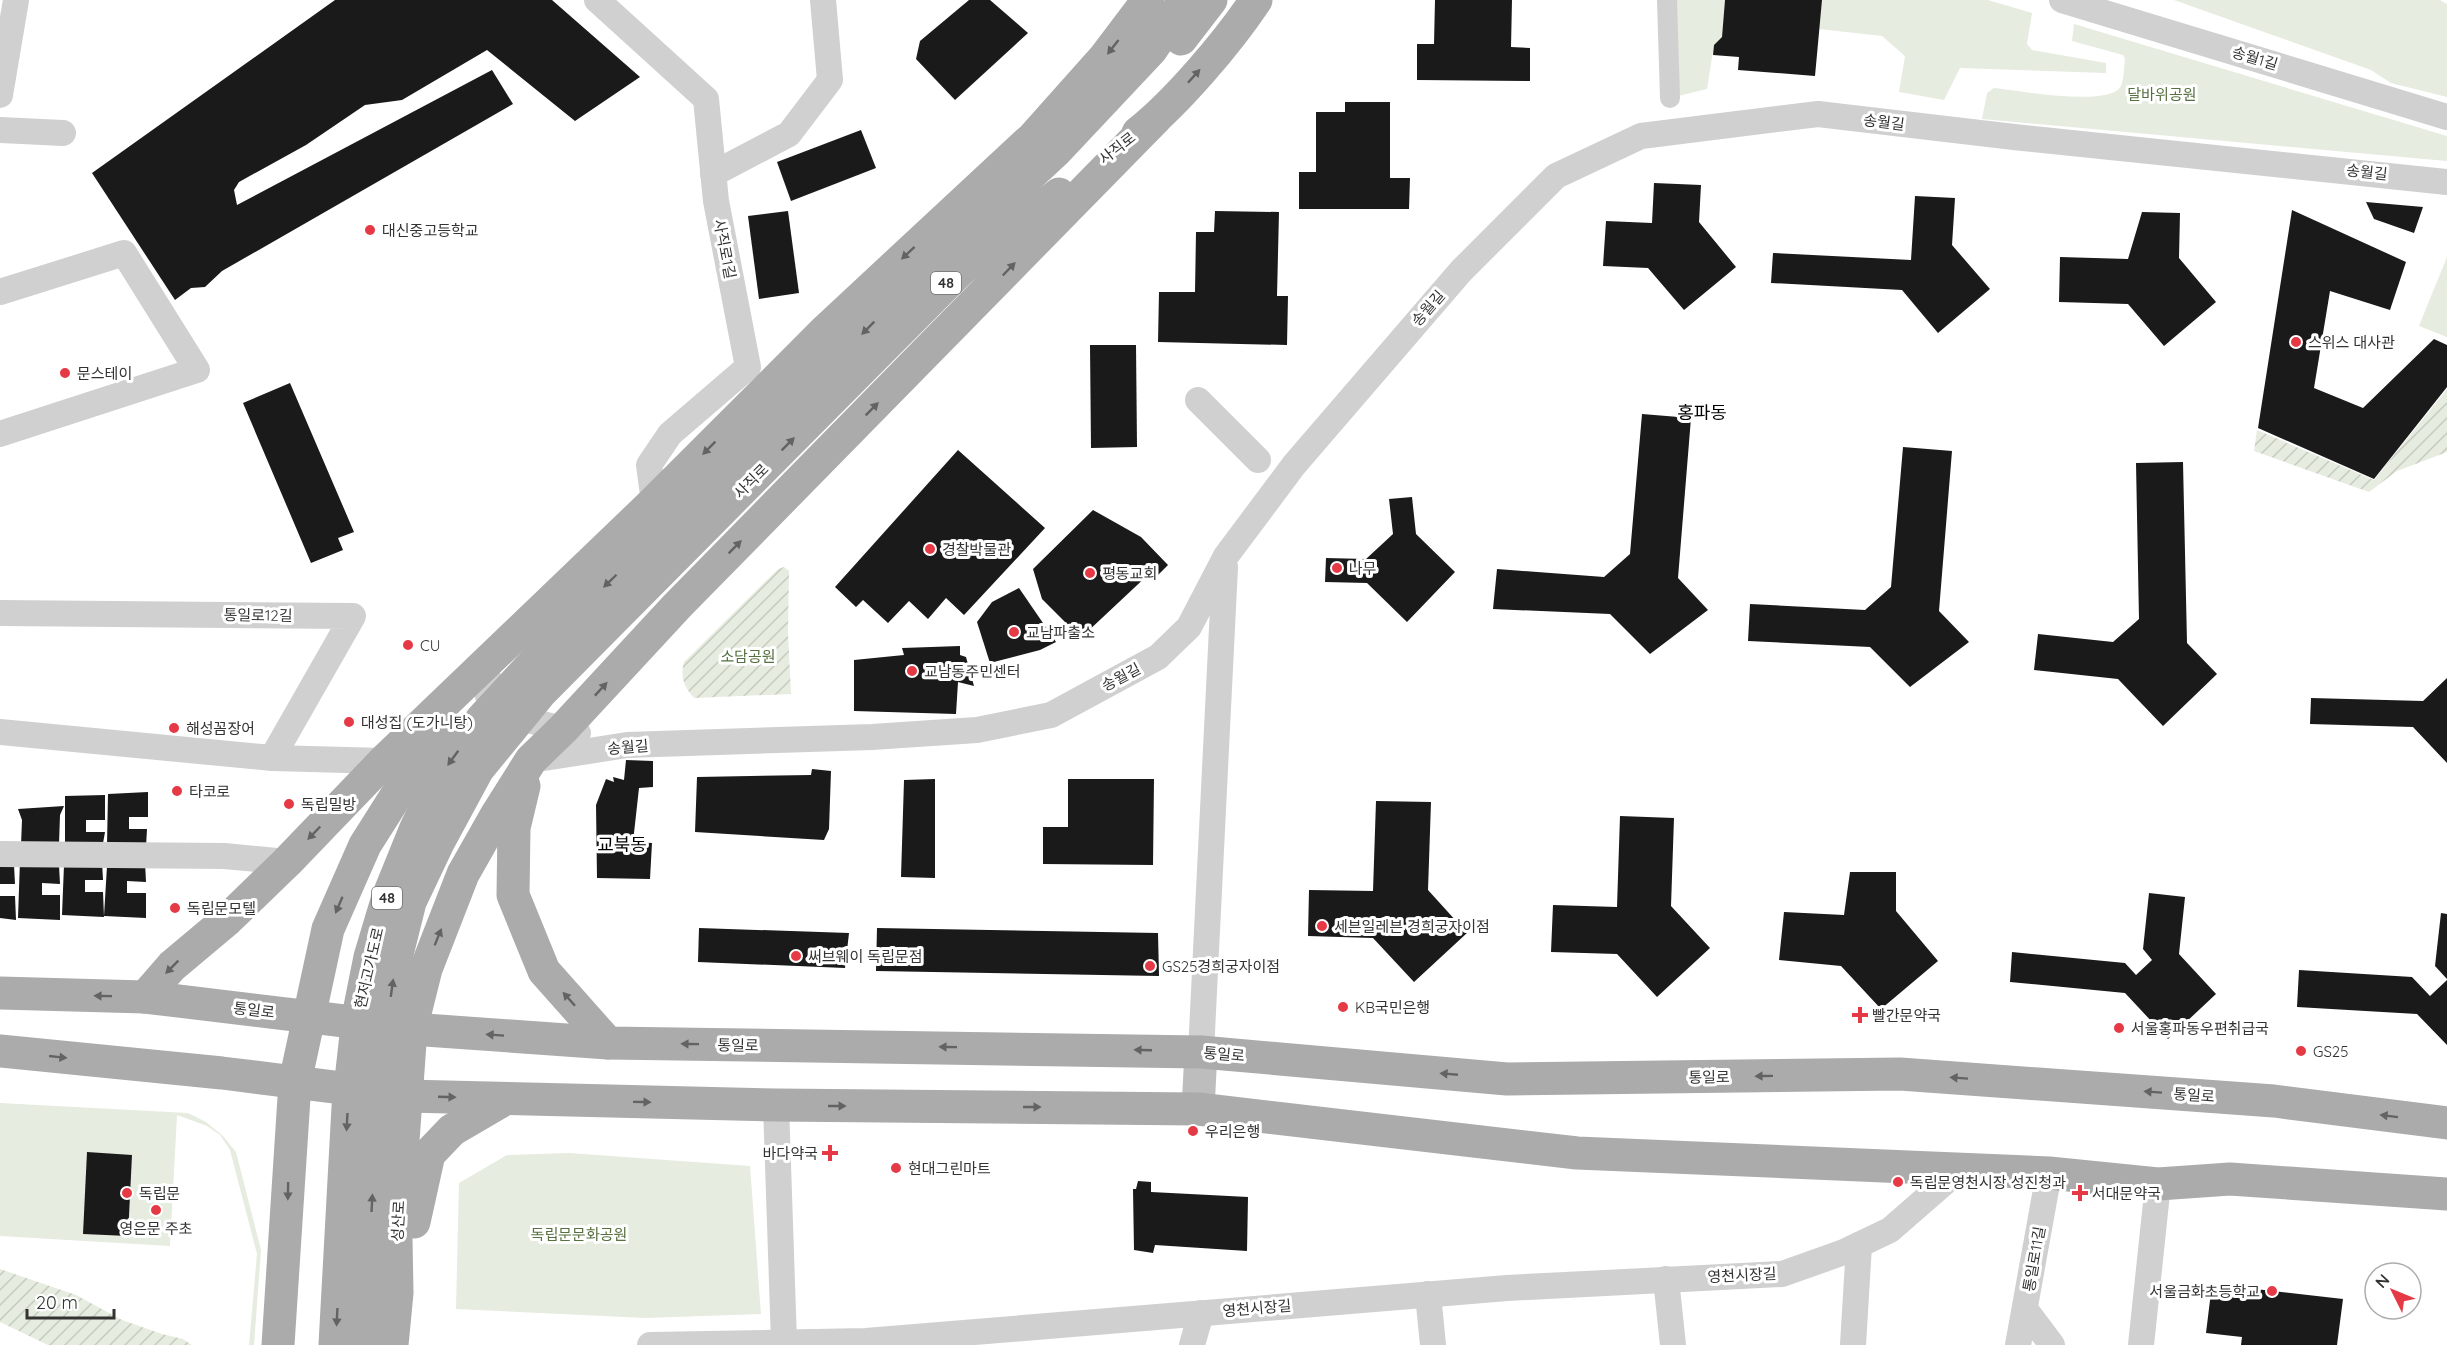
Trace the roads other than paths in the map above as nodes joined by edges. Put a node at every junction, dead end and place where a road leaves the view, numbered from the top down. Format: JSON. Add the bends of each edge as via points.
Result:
{"nodes":[{"id":1,"x":16,"y":0,"type":"edge"},
{"id":2,"x":597,"y":0,"type":"edge"},
{"id":3,"x":823,"y":0,"type":"edge"},
{"id":4,"x":1148,"y":0,"type":"edge"},
{"id":5,"x":1185,"y":0,"type":"edge"},
{"id":6,"x":1211,"y":0,"type":"edge"},
{"id":7,"x":1667,"y":0,"type":"edge"},
{"id":8,"x":2062,"y":0,"type":"edge"},
{"id":9,"x":1248,"y":13,"type":"edge"},
{"id":10,"x":0,"y":94,"type":"edge"},
{"id":11,"x":1670,"y":98,"type":"dead end"},
{"id":12,"x":2447,"y":117,"type":"edge"},
{"id":13,"x":1155,"y":119,"type":"junction"},
{"id":14,"x":0,"y":130,"type":"edge"},
{"id":15,"x":63,"y":133,"type":"dead end"},
{"id":16,"x":1028,"y":142,"type":"junction"},
{"id":17,"x":713,"y":174,"type":"junction"},
{"id":18,"x":2447,"y":182,"type":"edge"},
{"id":19,"x":956,"y":273,"type":"junction"},
{"id":20,"x":915,"y":282,"type":"junction"},
{"id":21,"x":0,"y":286,"type":"edge"},
{"id":22,"x":0,"y":292,"type":"edge"},
{"id":23,"x":1198,"y":400,"type":"dead end"},
{"id":24,"x":0,"y":434,"type":"edge"},
{"id":25,"x":1258,"y":460,"type":"dead end"},
{"id":26,"x":654,"y":495,"type":"junction"},
{"id":27,"x":663,"y":550,"type":"junction"},
{"id":28,"x":1226,"y":556,"type":"junction"},
{"id":29,"x":0,"y":613,"type":"edge"},
{"id":30,"x":495,"y":637,"type":"dead end"},
{"id":31,"x":483,"y":678,"type":"junction"},
{"id":32,"x":563,"y":729,"type":"junction"},
{"id":33,"x":0,"y":732,"type":"edge"},
{"id":34,"x":627,"y":745,"type":"junction"},
{"id":35,"x":272,"y":758,"type":"junction"},
{"id":36,"x":531,"y":760,"type":"junction"},
{"id":37,"x":384,"y":761,"type":"junction"},
{"id":38,"x":384,"y":813,"type":"junction"},
{"id":39,"x":0,"y":854,"type":"edge"},
{"id":40,"x":287,"y":862,"type":"junction"},
{"id":41,"x":464,"y":874,"type":"junction"},
{"id":42,"x":0,"y":993,"type":"edge"},
{"id":43,"x":145,"y":997,"type":"junction"},
{"id":44,"x":307,"y":1016,"type":"junction"},
{"id":45,"x":411,"y":1029,"type":"junction"},
{"id":46,"x":608,"y":1043,"type":"junction"},
{"id":47,"x":0,"y":1051,"type":"edge"},
{"id":48,"x":1201,"y":1052,"type":"junction"},
{"id":49,"x":222,"y":1073,"type":"junction"},
{"id":50,"x":295,"y":1082,"type":"junction"},
{"id":51,"x":406,"y":1096,"type":"junction"},
{"id":52,"x":505,"y":1099,"type":"junction"},
{"id":53,"x":776,"y":1105,"type":"junction"},
{"id":54,"x":1198,"y":1108,"type":"junction"},
{"id":55,"x":2447,"y":1123,"type":"edge"},
{"id":56,"x":289,"y":1141,"type":"junction"},
{"id":57,"x":1960,"y":1169,"type":"junction"},
{"id":58,"x":2049,"y":1173,"type":"junction"},
{"id":59,"x":2158,"y":1184,"type":"junction"},
{"id":60,"x":2447,"y":1194,"type":"edge"},
{"id":61,"x":286,"y":1242,"type":"junction"},
{"id":62,"x":1859,"y":1245,"type":"junction"},
{"id":63,"x":1666,"y":1280,"type":"junction"},
{"id":64,"x":397,"y":1293,"type":"junction"},
{"id":65,"x":1428,"y":1294,"type":"junction"},
{"id":66,"x":2025,"y":1309,"type":"junction"},
{"id":67,"x":1201,"y":1313,"type":"junction"},
{"id":68,"x":988,"y":1338,"type":"edge"},
{"id":69,"x":784,"y":1342,"type":"junction"},
{"id":70,"x":278,"y":1345,"type":"edge"},
{"id":71,"x":335,"y":1345,"type":"edge"},
{"id":72,"x":363,"y":1345,"type":"edge"},
{"id":73,"x":392,"y":1345,"type":"edge"},
{"id":74,"x":650,"y":1345,"type":"edge"},
{"id":75,"x":1192,"y":1345,"type":"edge"},
{"id":76,"x":1433,"y":1345,"type":"edge"},
{"id":77,"x":1673,"y":1345,"type":"edge"},
{"id":78,"x":1853,"y":1345,"type":"edge"},
{"id":79,"x":2018,"y":1345,"type":"edge"},
{"id":80,"x":2052,"y":1345,"type":"edge"},
{"id":81,"x":2142,"y":1345,"type":"edge"}],
"edges":[{"from":1,"to":10,"type":"street"},
{"from":2,"to":17,"type":"street","name":"사직로1길","via":[[706,99]]},
{"from":3,"to":17,"type":"street","via":[[830,80],[789,135]]},
{"from":4,"to":16,"type":"main road","name":"사직로","number":"48","one_way":true,"via":[[1105,57]]},
{"from":5,"to":20,"type":"main road","name":"사직로","number":"48","via":[[1151,50],[1056,151]]},
{"from":6,"to":19,"type":"main road","name":"사직로","number":"48","via":[[1118,112]]},
{"from":7,"to":11,"type":"street"},
{"from":8,"to":12,"type":"street","name":"송월1길"},
{"from":13,"to":9,"type":"main road","name":"사직로","one_way":true},
{"from":13,"to":19,"type":"main road","name":"사직로"},
{"from":32,"to":13,"type":"main road","name":"성산로","one_way":true,"via":[[677,606]]},
{"from":14,"to":15,"type":"street"},
{"from":16,"to":20,"type":"main road","name":"사직로","number":"48"},
{"from":16,"to":26,"type":"main road","one_way":true},
{"from":17,"to":26,"type":"street","name":"사직로1길","via":[[747,367],[670,434],[649,465]]},
{"from":18,"to":28,"type":"street","name":"송월길","via":[[1818,114],[1641,136],[1556,176],[1461,271],[1294,465]]},
{"from":27,"to":19,"type":"main road","name":"사직로","number":"48","one_way":true},
{"from":20,"to":27,"type":"main road","name":"사직로","number":"48","one_way":true},
{"from":21,"to":22,"type":"street"},
{"from":22,"to":24,"type":"street","via":[[124,253],[197,370]]},
{"from":23,"to":25,"type":"street"},
{"from":26,"to":30,"type":"street","via":[[496,632]]},
{"from":26,"to":31,"type":"main road"},
{"from":27,"to":71,"type":"main road","name":"현저고가도로","number":"48","one_way":true,"via":[[522,673],[446,767],[416,828],[388,897],[370,957],[356,1029]]},
{"from":72,"to":27,"type":"main road","name":"현저고가도로","number":"48","one_way":true,"via":[[382,1059],[397,954],[410,902],[478,769]]},
{"from":28,"to":34,"type":"street","name":"송월길","via":[[1189,627],[1158,657],[1051,715],[977,730]]},
{"from":28,"to":48,"type":"street"},
{"from":29,"to":35,"type":"street","name":"통일로12길","via":[[353,616]]},
{"from":31,"to":32,"type":"street","via":[[488,696],[512,716]]},
{"from":31,"to":37,"type":"main road"},
{"from":31,"to":38,"type":"main road","via":[[417,759]]},
{"from":32,"to":34,"type":"street"},
{"from":32,"to":36,"type":"main road","name":"성산로"},
{"from":33,"to":35,"type":"street"},
{"from":34,"to":36,"type":"street","name":"송월길"},
{"from":35,"to":37,"type":"street"},
{"from":36,"to":41,"type":"main road","name":"성산로"},
{"from":46,"to":36,"type":"main road","one_way":true,"via":[[544,971],[513,895],[514,828]]},
{"from":37,"to":40,"type":"main road","one_way":true},
{"from":38,"to":41,"type":"main road","via":[[380,844],[387,869],[405,892],[448,891]]},
{"from":38,"to":44,"type":"main road","one_way":true,"via":[[364,845],[328,929]]},
{"from":39,"to":40,"type":"street","via":[[224,856]]},
{"from":40,"to":43,"type":"main road","one_way":true,"via":[[172,966]]},
{"from":45,"to":41,"type":"main road","name":"성산로","one_way":true,"via":[[426,969]]},
{"from":43,"to":42,"type":"main road","name":"통일로","one_way":true},
{"from":43,"to":44,"type":"main road","name":"통일로"},
{"from":44,"to":45,"type":"main road","name":"통일로"},
{"from":44,"to":50,"type":"main road"},
{"from":46,"to":45,"type":"main road","name":"통일로","one_way":true},
{"from":45,"to":51,"type":"main road","name":"성산로"},
{"from":48,"to":46,"type":"main road","name":"통일로","one_way":true},
{"from":47,"to":49,"type":"main road","one_way":true},
{"from":48,"to":54,"type":"main road"},
{"from":55,"to":48,"type":"main road","name":"통일로","one_way":true,"via":[[2274,1101],[1900,1074],[1508,1079]]},
{"from":49,"to":50,"type":"main road"},
{"from":49,"to":56,"type":"main road","via":[[261,1085],[278,1111]]},
{"from":50,"to":51,"type":"main road"},
{"from":50,"to":56,"type":"main road"},
{"from":51,"to":52,"type":"main road","one_way":true},
{"from":51,"to":64,"type":"main road","name":"성산로","via":[[396,1238]]},
{"from":52,"to":53,"type":"main road","one_way":true},
{"from":52,"to":64,"type":"main road","via":[[452,1130],[429,1154]]},
{"from":53,"to":54,"type":"main road","one_way":true},
{"from":53,"to":69,"type":"street"},
{"from":54,"to":57,"type":"main road","via":[[1577,1153]]},
{"from":56,"to":61,"type":"main road","one_way":true},
{"from":57,"to":58,"type":"main road"},
{"from":57,"to":62,"type":"street","name":"영천시장길","via":[[1890,1230]]},
{"from":58,"to":59,"type":"main road"},
{"from":58,"to":66,"type":"street","name":"통일로11길"},
{"from":59,"to":60,"type":"main road","via":[[2230,1179]]},
{"from":59,"to":81,"type":"street"},
{"from":61,"to":64,"type":"main road","via":[[299,1235],[335,1237],[378,1259]]},
{"from":61,"to":70,"type":"main road"},
{"from":62,"to":63,"type":"street","name":"영천시장길","via":[[1782,1274]]},
{"from":62,"to":78,"type":"street"},
{"from":63,"to":65,"type":"street","name":"영천시장길"},
{"from":63,"to":77,"type":"street"},
{"from":64,"to":73,"type":"main road","name":"성산로"},
{"from":65,"to":67,"type":"street","name":"영천시장길"},
{"from":65,"to":76,"type":"street"},
{"from":66,"to":79,"type":"street","name":"통일로11길"},
{"from":66,"to":80,"type":"street"},
{"from":67,"to":68,"type":"street","name":"영천시장길"},
{"from":67,"to":75,"type":"street"},
{"from":68,"to":69,"type":"street","name":"영천시장길"},
{"from":69,"to":74,"type":"street","name":"영천시장길"}]}
